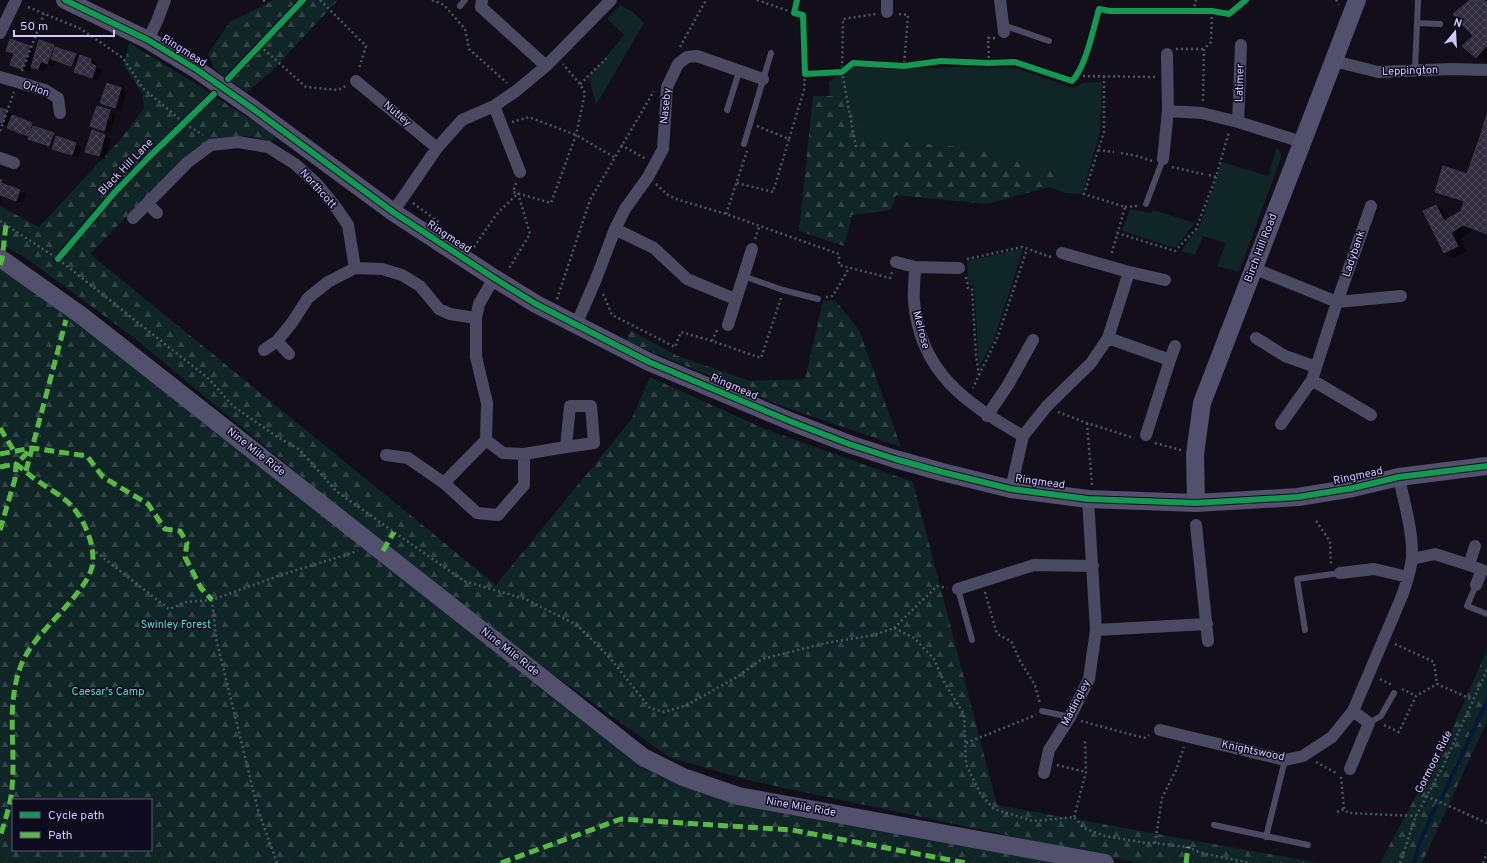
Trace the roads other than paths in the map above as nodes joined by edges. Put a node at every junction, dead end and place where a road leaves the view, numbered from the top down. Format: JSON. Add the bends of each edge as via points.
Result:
{"nodes":[{"id":1,"x":16,"y":0,"type":"edge"},
{"id":2,"x":65,"y":0,"type":"edge"},
{"id":3,"x":165,"y":0,"type":"edge"},
{"id":4,"x":465,"y":0,"type":"edge"},
{"id":5,"x":482,"y":0,"type":"edge"},
{"id":6,"x":611,"y":0,"type":"edge"},
{"id":7,"x":1000,"y":0,"type":"edge"},
{"id":8,"x":1356,"y":0,"type":"edge"},
{"id":9,"x":1418,"y":0,"type":"edge"},
{"id":10,"x":460,"y":6,"type":"dead end"},
{"id":11,"x":1417,"y":24,"type":"junction"},
{"id":12,"x":1440,"y":24,"type":"dead end"},
{"id":13,"x":1004,"y":28,"type":"joint"},
{"id":14,"x":0,"y":33,"type":"edge"},
{"id":15,"x":148,"y":40,"type":"junction"},
{"id":16,"x":1049,"y":41,"type":"dead end"},
{"id":17,"x":1241,"y":45,"type":"dead end"},
{"id":18,"x":771,"y":53,"type":"dead end"},
{"id":19,"x":1167,"y":54,"type":"road end"},
{"id":20,"x":1334,"y":61,"type":"junction"},
{"id":21,"x":546,"y":66,"type":"junction"},
{"id":22,"x":1414,"y":70,"type":"junction"},
{"id":23,"x":1487,"y":70,"type":"edge"},
{"id":24,"x":739,"y":72,"type":"junction"},
{"id":25,"x":0,"y":77,"type":"edge"},
{"id":26,"x":763,"y":79,"type":"junction"},
{"id":27,"x":356,"y":81,"type":"road end"},
{"id":28,"x":494,"y":106,"type":"junction"},
{"id":29,"x":727,"y":110,"type":"dead end"},
{"id":30,"x":1168,"y":111,"type":"junction"},
{"id":31,"x":60,"y":113,"type":"dead end"},
{"id":32,"x":1236,"y":121,"type":"junction"},
{"id":33,"x":1302,"y":142,"type":"junction"},
{"id":34,"x":744,"y":144,"type":"road end"},
{"id":35,"x":437,"y":148,"type":"junction"},
{"id":36,"x":0,"y":158,"type":"edge"},
{"id":37,"x":1162,"y":159,"type":"joint"},
{"id":38,"x":14,"y":163,"type":"dead end"},
{"id":39,"x":520,"y":172,"type":"road end"},
{"id":40,"x":148,"y":204,"type":"junction"},
{"id":41,"x":1146,"y":204,"type":"dead end"},
{"id":42,"x":1371,"y":206,"type":"dead end"},
{"id":43,"x":393,"y":212,"type":"junction"},
{"id":44,"x":157,"y":213,"type":"dead end"},
{"id":45,"x":133,"y":218,"type":"dead end"},
{"id":46,"x":615,"y":229,"type":"junction"},
{"id":47,"x":752,"y":249,"type":"dead end"},
{"id":48,"x":1062,"y":253,"type":"road end"},
{"id":49,"x":0,"y":258,"type":"edge"},
{"id":50,"x":896,"y":262,"type":"road end"},
{"id":51,"x":915,"y":267,"type":"junction"},
{"id":52,"x":962,"y":267,"type":"road end"},
{"id":53,"x":355,"y":268,"type":"junction"},
{"id":54,"x":1254,"y":268,"type":"junction"},
{"id":55,"x":1129,"y":272,"type":"junction"},
{"id":56,"x":743,"y":276,"type":"junction"},
{"id":57,"x":497,"y":280,"type":"junction"},
{"id":58,"x":1165,"y":280,"type":"dead end"},
{"id":59,"x":1402,"y":296,"type":"dead end"},
{"id":60,"x":735,"y":299,"type":"junction"},
{"id":61,"x":818,"y":299,"type":"road end"},
{"id":62,"x":1337,"y":302,"type":"junction"},
{"id":63,"x":476,"y":318,"type":"junction"},
{"id":64,"x":576,"y":325,"type":"junction"},
{"id":65,"x":728,"y":325,"type":"dead end"},
{"id":66,"x":1108,"y":338,"type":"junction"},
{"id":67,"x":1256,"y":338,"type":"dead end"},
{"id":68,"x":277,"y":340,"type":"junction"},
{"id":69,"x":1033,"y":340,"type":"dead end"},
{"id":70,"x":1175,"y":346,"type":"dead end"},
{"id":71,"x":264,"y":350,"type":"dead end"},
{"id":72,"x":289,"y":354,"type":"dead end"},
{"id":73,"x":1170,"y":360,"type":"junction"},
{"id":74,"x":1316,"y":367,"type":"junction"},
{"id":75,"x":1312,"y":380,"type":"junction"},
{"id":76,"x":1371,"y":415,"type":"dead end"},
{"id":77,"x":987,"y":416,"type":"junction"},
{"id":78,"x":1281,"y":424,"type":"dead end"},
{"id":79,"x":1023,"y":436,"type":"junction"},
{"id":80,"x":1144,"y":439,"type":"road end"},
{"id":81,"x":486,"y":440,"type":"junction"},
{"id":82,"x":566,"y":447,"type":"dead end"},
{"id":83,"x":524,"y":454,"type":"junction"},
{"id":84,"x":386,"y":455,"type":"dead end"},
{"id":85,"x":1487,"y":466,"type":"edge"},
{"id":86,"x":1400,"y":477,"type":"junction"},
{"id":87,"x":444,"y":483,"type":"junction"},
{"id":88,"x":1011,"y":489,"type":"junction"},
{"id":89,"x":1090,"y":499,"type":"junction"},
{"id":90,"x":1196,"y":502,"type":"junction"},
{"id":91,"x":1196,"y":525,"type":"dead end"},
{"id":92,"x":1475,"y":546,"type":"dead end"},
{"id":93,"x":1412,"y":559,"type":"junction"},
{"id":94,"x":1469,"y":565,"type":"junction"},
{"id":95,"x":1092,"y":566,"type":"junction"},
{"id":96,"x":1336,"y":574,"type":"joint"},
{"id":97,"x":1408,"y":577,"type":"junction"},
{"id":98,"x":1476,"y":586,"type":"joint"},
{"id":99,"x":958,"y":589,"type":"joint"},
{"id":100,"x":1487,"y":614,"type":"edge"},
{"id":101,"x":1207,"y":624,"type":"junction"},
{"id":102,"x":1096,"y":630,"type":"junction"},
{"id":103,"x":1305,"y":630,"type":"dead end"},
{"id":104,"x":972,"y":640,"type":"dead end"},
{"id":105,"x":1208,"y":641,"type":"dead end"},
{"id":106,"x":1394,"y":693,"type":"dead end"},
{"id":107,"x":1042,"y":711,"type":"road end"},
{"id":108,"x":1353,"y":711,"type":"junction"},
{"id":109,"x":1070,"y":716,"type":"junction"},
{"id":110,"x":1372,"y":722,"type":"junction"},
{"id":111,"x":1160,"y":730,"type":"road end"},
{"id":112,"x":1285,"y":760,"type":"junction"},
{"id":113,"x":1046,"y":767,"type":"road end"},
{"id":114,"x":1350,"y":769,"type":"dead end"},
{"id":115,"x":1214,"y":825,"type":"dead end"},
{"id":116,"x":1266,"y":837,"type":"junction"},
{"id":117,"x":1308,"y":845,"type":"dead end"},
{"id":118,"x":1105,"y":863,"type":"edge"}],
"edges":[{"from":1,"to":14,"type":"street"},
{"from":2,"to":15,"type":"street","name":"Ringmead"},
{"from":3,"to":15,"type":"street"},
{"from":4,"to":10,"type":"lane"},
{"from":5,"to":21,"type":"street","via":[[481,7]]},
{"from":6,"to":21,"type":"street"},
{"from":7,"to":13,"type":"street"},
{"from":8,"to":20,"type":"street","name":"Birch Hill Road"},
{"from":9,"to":11,"type":"lane"},
{"from":11,"to":12,"type":"lane"},
{"from":11,"to":22,"type":"lane"},
{"from":13,"to":16,"type":"lane"},
{"from":15,"to":43,"type":"street","name":"Ringmead","via":[[252,108]]},
{"from":17,"to":32,"type":"street","name":"Latimer"},
{"from":18,"to":26,"type":"lane"},
{"from":19,"to":30,"type":"street"},
{"from":20,"to":22,"type":"street","name":"Leppington","via":[[1378,72]]},
{"from":20,"to":33,"type":"street","name":"Birch Hill Road"},
{"from":21,"to":28,"type":"street","via":[[516,92]]},
{"from":22,"to":23,"type":"street","name":"Leppington"},
{"from":24,"to":26,"type":"street","name":"Naseby"},
{"from":24,"to":29,"type":"lane"},
{"from":24,"to":46,"type":"street","name":"Naseby","via":[[697,56],[687,57],[678,64],[667,87],[663,149]]},
{"from":25,"to":31,"type":"street","name":"Orion","via":[[45,90],[58,98]]},
{"from":26,"to":34,"type":"lane"},
{"from":27,"to":35,"type":"street","name":"Nutley"},
{"from":28,"to":35,"type":"street","via":[[462,120]]},
{"from":28,"to":39,"type":"street"},
{"from":30,"to":32,"type":"street","via":[[1202,113]]},
{"from":30,"to":37,"type":"street"},
{"from":32,"to":33,"type":"street"},
{"from":33,"to":54,"type":"street","name":"Birch Hill Road"},
{"from":35,"to":43,"type":"street"},
{"from":36,"to":38,"type":"street"},
{"from":37,"to":41,"type":"lane"},
{"from":40,"to":44,"type":"street"},
{"from":40,"to":45,"type":"street"},
{"from":40,"to":53,"type":"street","name":"Northcott","via":[[188,162],[211,145],[238,142],[268,147],[295,164],[317,184],[335,206],[348,225]]},
{"from":42,"to":62,"type":"street","name":"Ladybank"},
{"from":43,"to":57,"type":"street","name":"Ringmead"},
{"from":46,"to":60,"type":"street","via":[[654,248],[687,279]]},
{"from":46,"to":64,"type":"street","name":"Naseby"},
{"from":47,"to":56,"type":"street"},
{"from":48,"to":55,"type":"street"},
{"from":49,"to":118,"type":"street","name":"Nine Mile Ride","via":[[82,316],[643,757],[683,777],[738,796]]},
{"from":50,"to":51,"type":"street"},
{"from":51,"to":52,"type":"street"},
{"from":51,"to":77,"type":"street","name":"Melrose","via":[[914,301],[926,351],[938,370],[960,395]]},
{"from":53,"to":63,"type":"street","via":[[382,269],[402,275],[420,286],[439,309],[450,314]]},
{"from":53,"to":68,"type":"street","via":[[328,282],[308,298]]},
{"from":54,"to":62,"type":"street"},
{"from":54,"to":90,"type":"street","name":"Birch Hill Road","via":[[1202,403],[1195,454]]},
{"from":55,"to":58,"type":"street"},
{"from":55,"to":66,"type":"street"},
{"from":56,"to":60,"type":"street"},
{"from":56,"to":61,"type":"lane"},
{"from":57,"to":63,"type":"street","via":[[479,304]]},
{"from":57,"to":64,"type":"street","name":"Ringmead"},
{"from":59,"to":62,"type":"street"},
{"from":60,"to":65,"type":"street"},
{"from":62,"to":74,"type":"street","name":"Ladybank"},
{"from":63,"to":81,"type":"street","via":[[476,357],[487,403]]},
{"from":64,"to":88,"type":"street","name":"Ringmead","via":[[649,362],[792,422],[910,463]]},
{"from":66,"to":73,"type":"street"},
{"from":66,"to":79,"type":"street","via":[[1091,363],[1046,408]]},
{"from":67,"to":74,"type":"street","via":[[1285,356]]},
{"from":68,"to":71,"type":"street"},
{"from":68,"to":72,"type":"street"},
{"from":69,"to":77,"type":"street"},
{"from":70,"to":73,"type":"street"},
{"from":73,"to":80,"type":"street"},
{"from":74,"to":75,"type":"street","name":"Ladybank"},
{"from":75,"to":76,"type":"street"},
{"from":75,"to":78,"type":"street","name":"Ladybank"},
{"from":77,"to":79,"type":"street","name":"Melrose"},
{"from":79,"to":88,"type":"street"},
{"from":81,"to":83,"type":"street","via":[[503,453]]},
{"from":81,"to":87,"type":"street"},
{"from":82,"to":83,"type":"street"},
{"from":83,"to":87,"type":"street","via":[[524,485],[498,515],[477,513]]},
{"from":84,"to":87,"type":"street","via":[[408,458]]},
{"from":85,"to":86,"type":"street","name":"Ringmead"},
{"from":86,"to":90,"type":"street","name":"Ringmead","via":[[1298,497]]},
{"from":86,"to":93,"type":"street","name":"Knightswood","via":[[1412,543]]},
{"from":88,"to":89,"type":"street","name":"Ringmead"},
{"from":89,"to":90,"type":"street","name":"Ringmead"},
{"from":89,"to":95,"type":"street","name":"Madingley"},
{"from":91,"to":101,"type":"street"},
{"from":92,"to":94,"type":"street"},
{"from":93,"to":94,"type":"street","via":[[1435,554]]},
{"from":93,"to":97,"type":"street","name":"Knightswood"},
{"from":94,"to":98,"type":"street","via":[[1482,570]]},
{"from":95,"to":99,"type":"street","via":[[1034,564]]},
{"from":95,"to":102,"type":"street","name":"Madingley"},
{"from":96,"to":97,"type":"street","via":[[1374,569]]},
{"from":96,"to":103,"type":"lane","via":[[1297,579]]},
{"from":97,"to":108,"type":"street","name":"Knightswood"},
{"from":98,"to":100,"type":"lane","via":[[1467,606]]},
{"from":99,"to":104,"type":"lane"},
{"from":101,"to":102,"type":"street"},
{"from":101,"to":105,"type":"street"},
{"from":102,"to":109,"type":"street","name":"Madingley","via":[[1089,679]]},
{"from":106,"to":110,"type":"lane","via":[[1381,716]]},
{"from":107,"to":109,"type":"lane"},
{"from":108,"to":110,"type":"street"},
{"from":108,"to":112,"type":"street","name":"Knightswood","via":[[1332,737],[1302,756]]},
{"from":109,"to":113,"type":"street","name":"Madingley","via":[[1049,750]]},
{"from":110,"to":114,"type":"street"},
{"from":111,"to":112,"type":"street","name":"Knightswood"},
{"from":112,"to":116,"type":"lane"},
{"from":115,"to":116,"type":"lane"},
{"from":116,"to":117,"type":"lane"}]}
